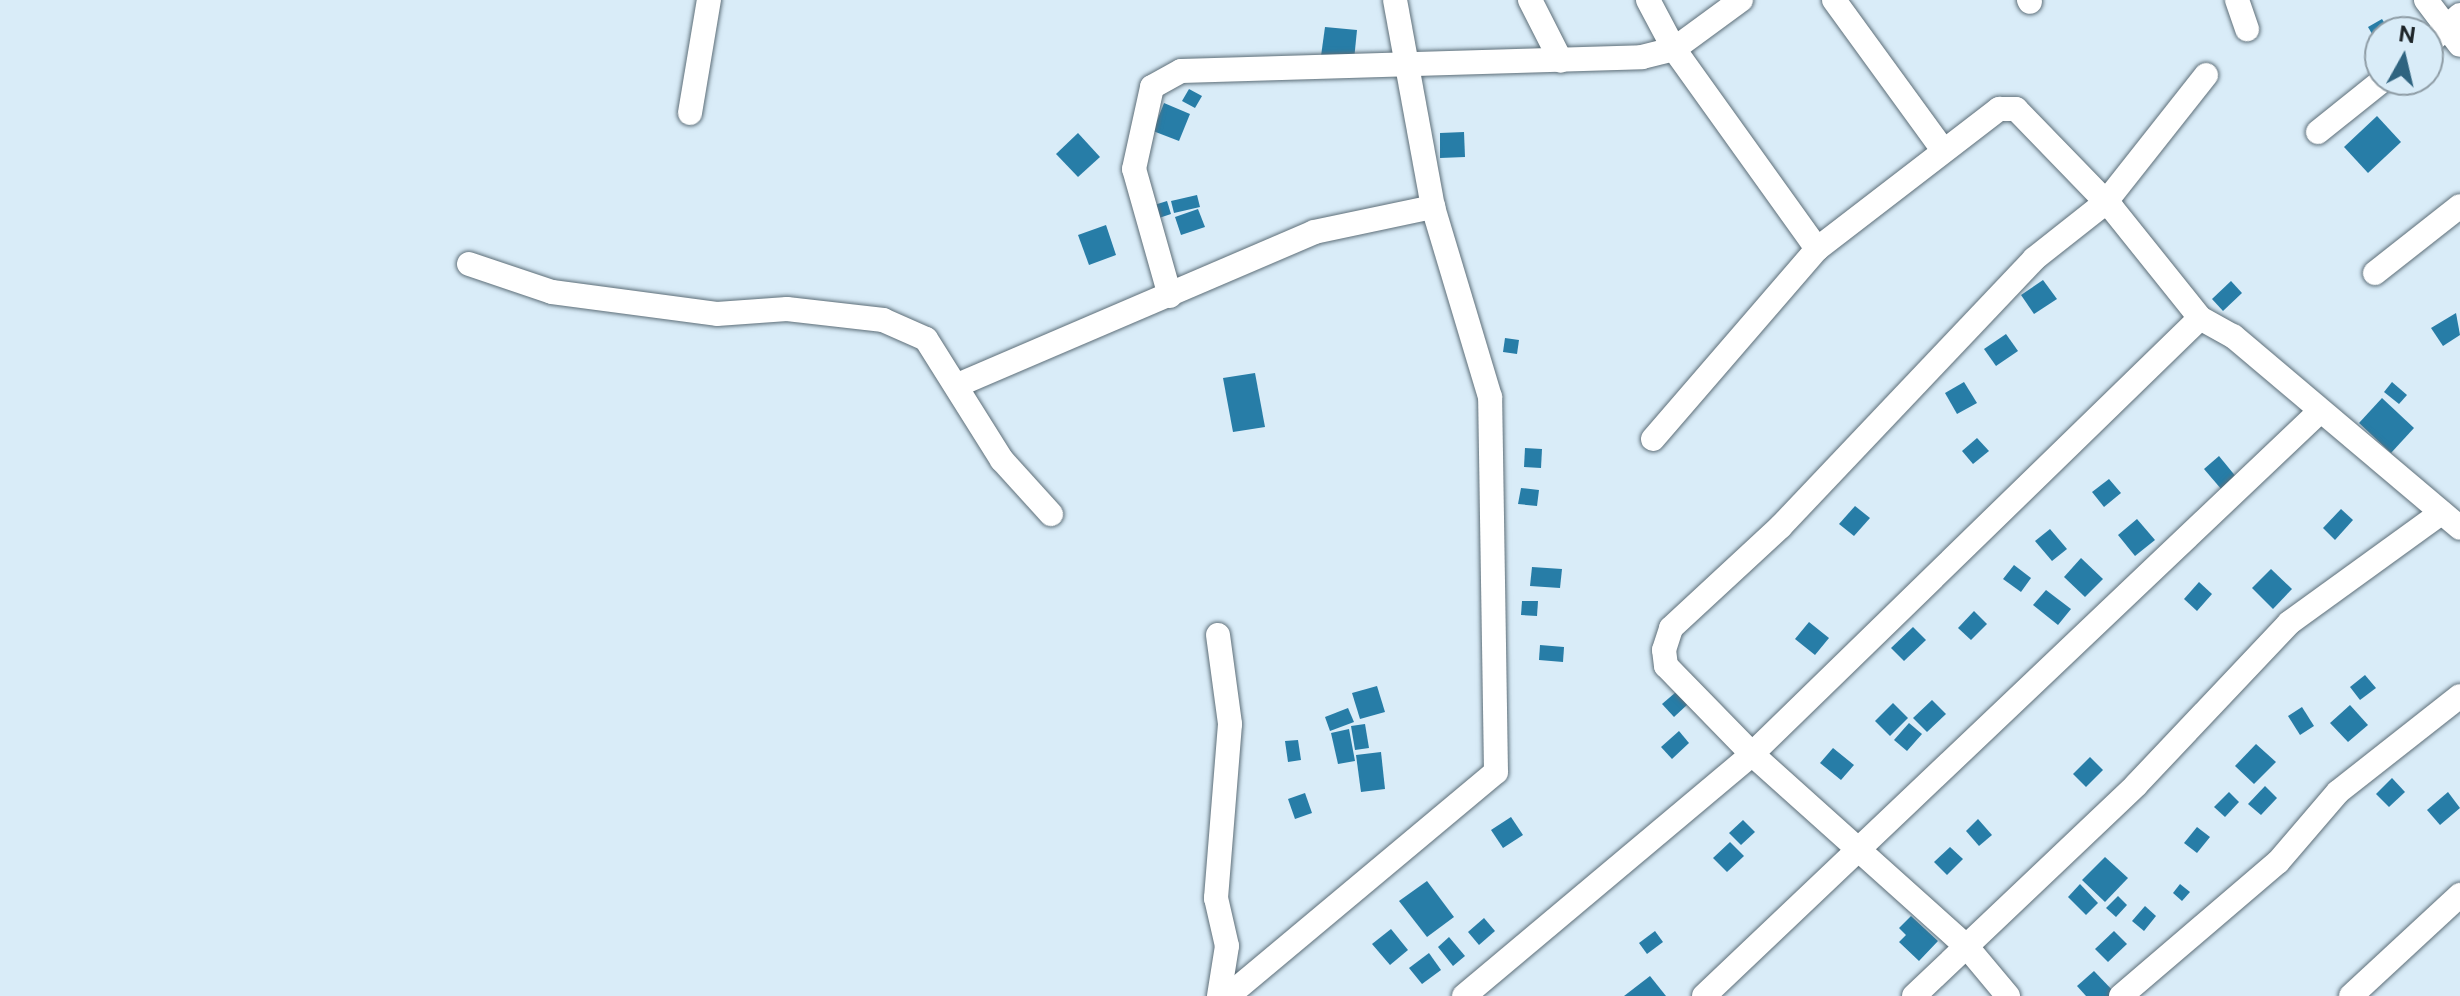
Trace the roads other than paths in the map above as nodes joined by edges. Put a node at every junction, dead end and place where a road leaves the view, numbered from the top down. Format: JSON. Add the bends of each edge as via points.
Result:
{"nodes":[{"id":1,"x":709,"y":0,"type":"edge"},
{"id":2,"x":1395,"y":0,"type":"edge"},
{"id":3,"x":1530,"y":0,"type":"edge"},
{"id":4,"x":1648,"y":0,"type":"edge"},
{"id":5,"x":1741,"y":0,"type":"edge"},
{"id":6,"x":1834,"y":0,"type":"edge"},
{"id":7,"x":2237,"y":0,"type":"edge"},
{"id":8,"x":2426,"y":0,"type":"edge"},
{"id":9,"x":2247,"y":29,"type":"dead end"},
{"id":10,"x":2448,"y":33,"type":"edge"},
{"id":11,"x":1674,"y":49,"type":"junction"},
{"id":12,"x":1561,"y":61,"type":"junction"},
{"id":13,"x":1411,"y":65,"type":"junction"},
{"id":14,"x":2206,"y":75,"type":"dead end"},
{"id":15,"x":2364,"y":95,"type":"edge"},
{"id":16,"x":690,"y":113,"type":"dead end"},
{"id":17,"x":2318,"y":132,"type":"dead end"},
{"id":18,"x":1943,"y":150,"type":"junction"},
{"id":19,"x":2105,"y":203,"type":"junction"},
{"id":20,"x":2460,"y":206,"type":"edge"},
{"id":21,"x":1433,"y":207,"type":"junction"},
{"id":22,"x":1817,"y":249,"type":"junction"},
{"id":23,"x":469,"y":264,"type":"dead end"},
{"id":24,"x":2375,"y":273,"type":"dead end"},
{"id":25,"x":1170,"y":296,"type":"junction"},
{"id":26,"x":2200,"y":318,"type":"junction"},
{"id":27,"x":960,"y":384,"type":"junction"},
{"id":28,"x":2320,"y":411,"type":"junction"},
{"id":29,"x":1653,"y":439,"type":"dead end"},
{"id":30,"x":1051,"y":514,"type":"dead end"},
{"id":31,"x":2451,"y":520,"type":"edge"},
{"id":32,"x":1218,"y":635,"type":"dead end"},
{"id":33,"x":2460,"y":696,"type":"edge"},
{"id":34,"x":1752,"y":754,"type":"junction"},
{"id":35,"x":1864,"y":851,"type":"junction"},
{"id":36,"x":2460,"y":895,"type":"edge"},
{"id":37,"x":1967,"y":947,"type":"junction"},
{"id":38,"x":1219,"y":996,"type":"edge"},
{"id":39,"x":1228,"y":996,"type":"edge"},
{"id":40,"x":1464,"y":996,"type":"edge"},
{"id":41,"x":1704,"y":996,"type":"edge"},
{"id":42,"x":1914,"y":996,"type":"edge"},
{"id":43,"x":2008,"y":996,"type":"edge"},
{"id":44,"x":2121,"y":996,"type":"edge"},
{"id":45,"x":2351,"y":996,"type":"edge"}],
"edges":[{"from":1,"to":16,"type":"street"},
{"from":2,"to":13,"type":"street"},
{"from":3,"to":12,"type":"street"},
{"from":4,"to":11,"type":"street"},
{"from":5,"to":11,"type":"street"},
{"from":6,"to":18,"type":"street"},
{"from":7,"to":9,"type":"street"},
{"from":8,"to":10,"type":"street"},
{"from":11,"to":12,"type":"street"},
{"from":11,"to":22,"type":"street"},
{"from":12,"to":13,"type":"street"},
{"from":13,"to":21,"type":"street"},
{"from":13,"to":25,"type":"street","via":[[1181,71],[1152,87],[1134,169]]},
{"from":14,"to":19,"type":"street"},
{"from":15,"to":17,"type":"street"},
{"from":18,"to":19,"type":"street","via":[[1999,109],[2016,109]]},
{"from":18,"to":22,"type":"street"},
{"from":19,"to":26,"type":"street"},
{"from":19,"to":34,"type":"street","via":[[2034,259],[1781,526],[1671,628],[1666,666]]},
{"from":20,"to":24,"type":"street"},
{"from":21,"to":25,"type":"street","via":[[1314,232]]},
{"from":21,"to":39,"type":"street","via":[[1490,397],[1496,772]]},
{"from":22,"to":29,"type":"street"},
{"from":23,"to":27,"type":"street","via":[[582,296],[717,314],[787,309],[883,320],[926,339]]},
{"from":25,"to":27,"type":"street"},
{"from":26,"to":28,"type":"street","via":[[2233,336]]},
{"from":26,"to":34,"type":"street"},
{"from":27,"to":30,"type":"street","via":[[1002,460]]},
{"from":28,"to":31,"type":"street"},
{"from":28,"to":35,"type":"street"},
{"from":31,"to":37,"type":"street","via":[[2289,623],[2136,785]]},
{"from":32,"to":38,"type":"street","via":[[1230,724],[1216,898],[1227,946]]},
{"from":33,"to":44,"type":"street","via":[[2338,792],[2278,862]]},
{"from":34,"to":35,"type":"street"},
{"from":34,"to":40,"type":"street"},
{"from":35,"to":37,"type":"street"},
{"from":35,"to":41,"type":"street"},
{"from":36,"to":45,"type":"street"},
{"from":37,"to":42,"type":"street"},
{"from":37,"to":43,"type":"street"}]}
